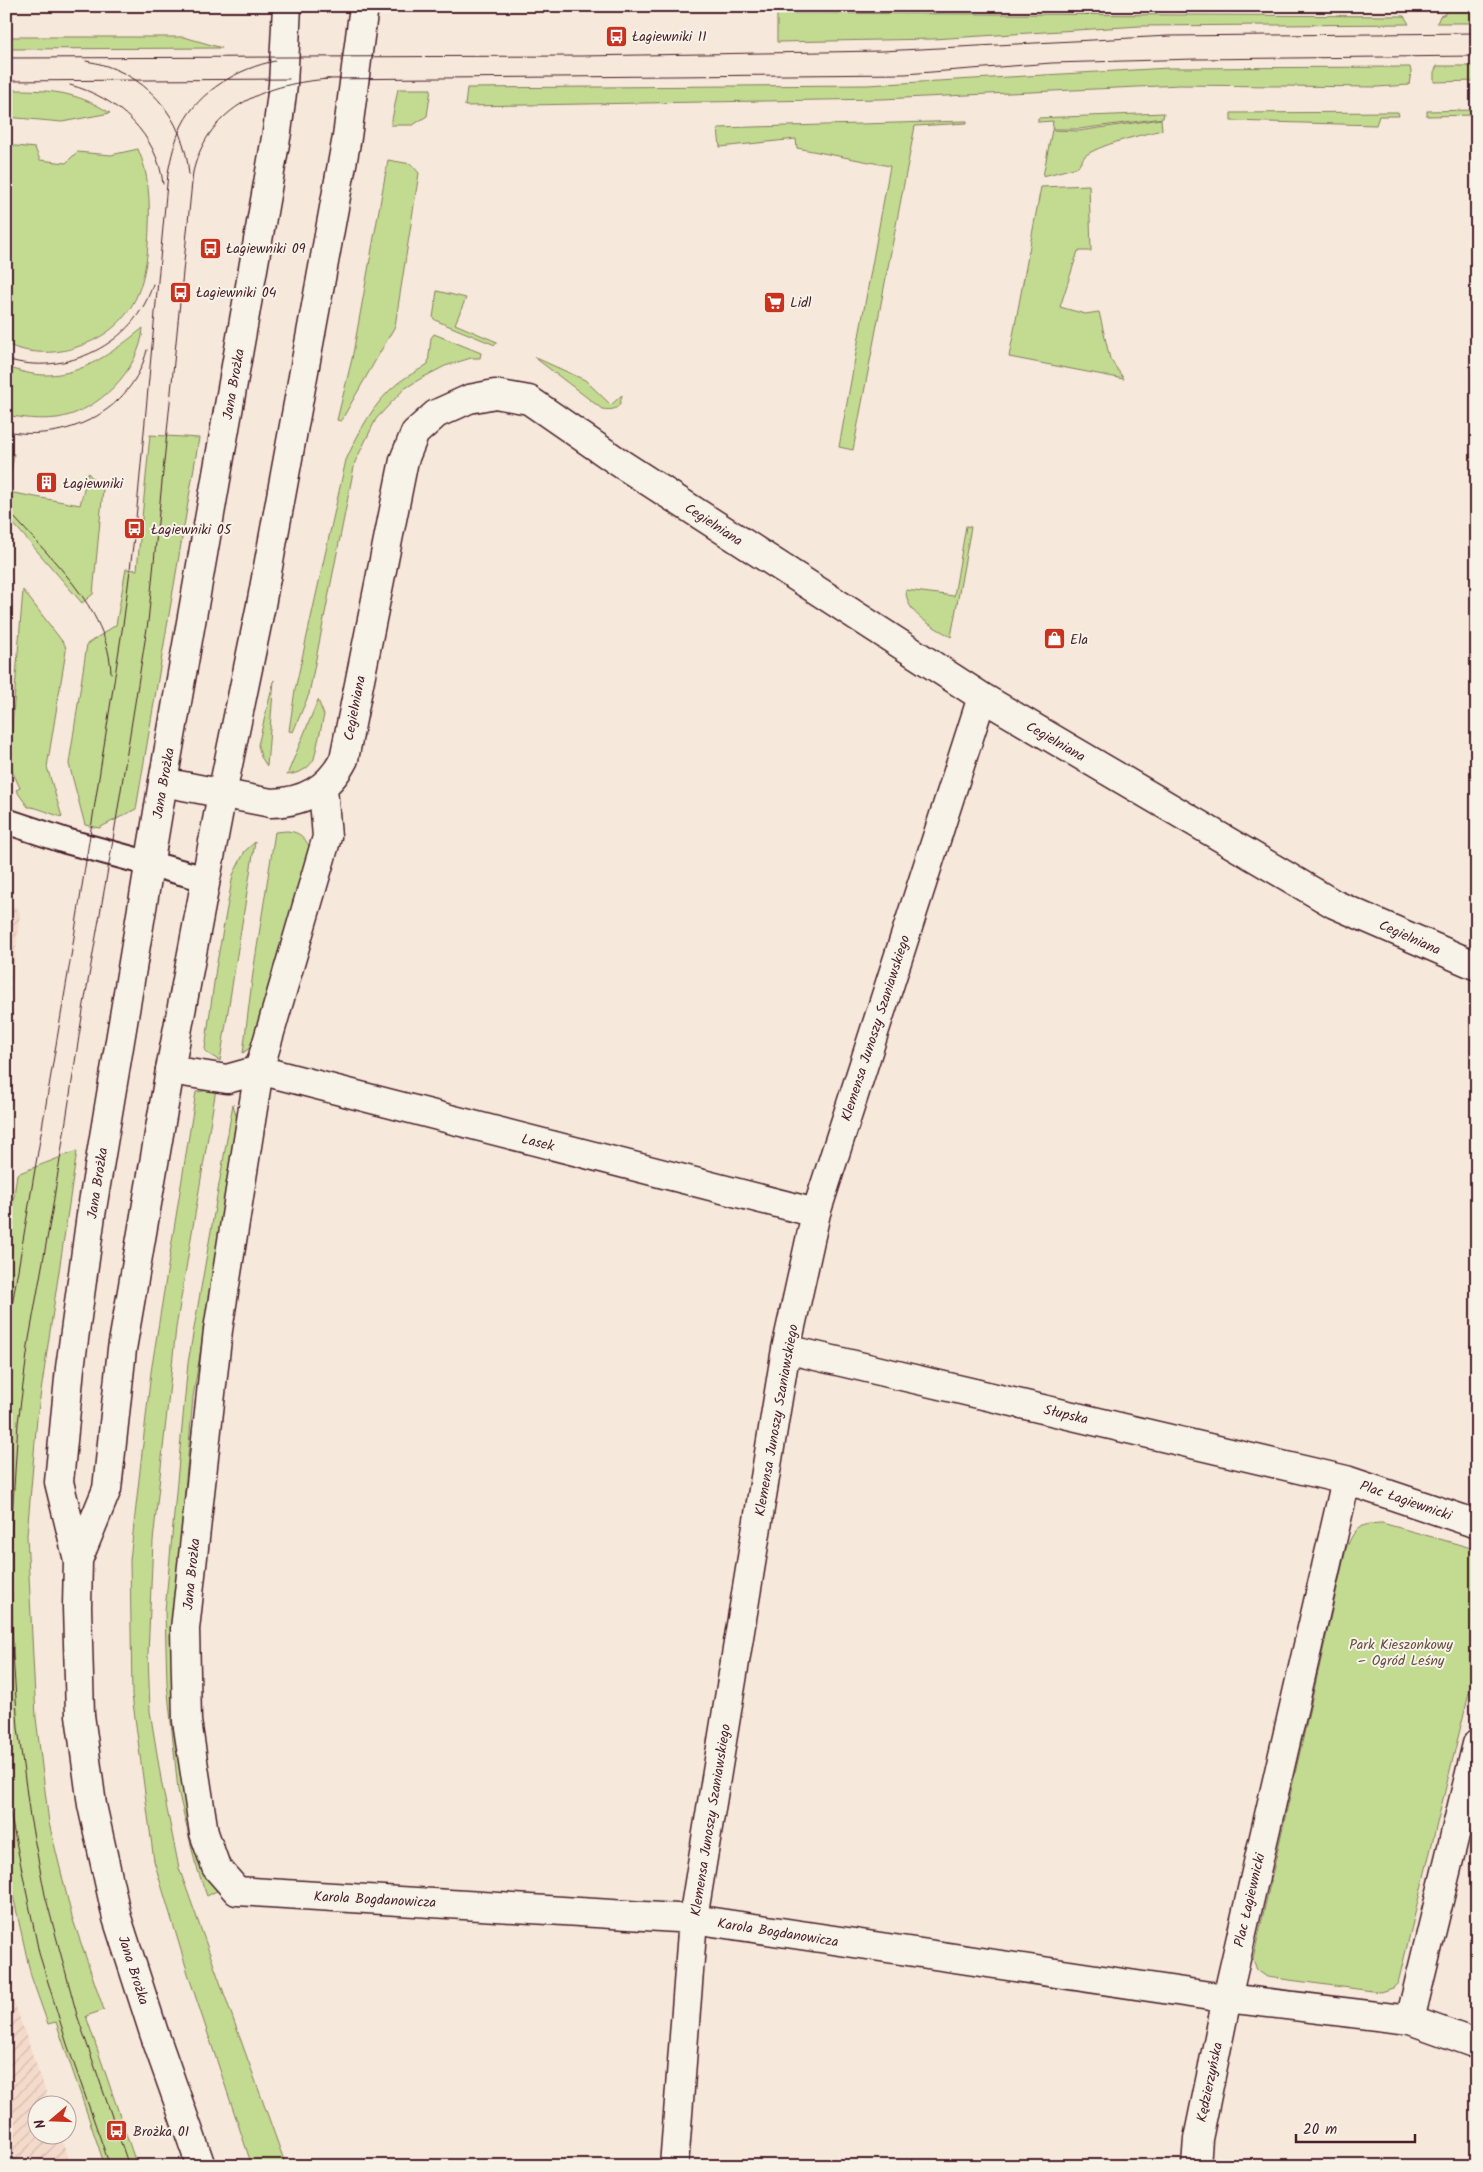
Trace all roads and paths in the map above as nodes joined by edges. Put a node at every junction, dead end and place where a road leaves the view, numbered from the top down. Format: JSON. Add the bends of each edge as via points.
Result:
{"nodes":[{"id":1,"x":287,"y":6,"type":"edge"},
{"id":2,"x":364,"y":6,"type":"edge"},
{"id":3,"x":982,"y":697,"type":"junction"},
{"id":4,"x":163,"y":782,"type":"junction"},
{"id":5,"x":323,"y":788,"type":"junction"},
{"id":6,"x":222,"y":794,"type":"junction"},
{"id":7,"x":6,"y":821,"type":"edge"},
{"id":8,"x":150,"y":862,"type":"junction"},
{"id":9,"x":206,"y":878,"type":"junction"},
{"id":10,"x":1477,"y":966,"type":"edge"},
{"id":11,"x":170,"y":1070,"type":"junction"},
{"id":12,"x":259,"y":1070,"type":"junction"},
{"id":13,"x":816,"y":1213,"type":"junction"},
{"id":14,"x":786,"y":1349,"type":"junction"},
{"id":15,"x":1346,"y":1480,"type":"junction"},
{"id":16,"x":1477,"y":1524,"type":"edge"},
{"id":17,"x":78,"y":1560,"type":"junction"},
{"id":18,"x":1477,"y":1744,"type":"edge"},
{"id":19,"x":237,"y":1891,"type":"joint"},
{"id":20,"x":693,"y":1919,"type":"junction"},
{"id":21,"x":1226,"y":1998,"type":"junction"},
{"id":22,"x":1410,"y":2020,"type":"junction"},
{"id":23,"x":1477,"y":2044,"type":"edge"},
{"id":24,"x":201,"y":2166,"type":"edge"},
{"id":25,"x":674,"y":2166,"type":"edge"},
{"id":26,"x":1196,"y":2166,"type":"edge"}],
"edges":[{"from":1,"to":4,"type":"street","name":"Jana Brożka","via":[[277,132]]},
{"from":2,"to":6,"type":"street","name":"Jana Brożka","via":[[348,137],[261,605]]},
{"from":3,"to":5,"type":"street","name":"Cegielniana","via":[[620,463],[529,400],[495,394],[469,399],[436,414],[415,433],[404,460],[344,759],[337,773]]},
{"from":3,"to":10,"type":"street","name":"Cegielniana","via":[[1334,904]]},
{"from":3,"to":13,"type":"street","name":"Klemensa Junoszy Szaniawskiego"},
{"from":4,"to":6,"type":"street","name":"Cegielniana"},
{"from":4,"to":8,"type":"street","name":"Jana Brożka"},
{"from":5,"to":6,"type":"street","name":"Cegielniana","via":[[285,803]]},
{"from":5,"to":12,"type":"street","name":"Jana Brożka","via":[[327,837]]},
{"from":6,"to":9,"type":"street","name":"Jana Brożka"},
{"from":7,"to":8,"type":"lane","via":[[66,841]]},
{"from":8,"to":9,"type":"lane"},
{"from":8,"to":17,"type":"street","name":"Jana Brożka","via":[[91,1215],[69,1377],[59,1482]]},
{"from":9,"to":11,"type":"street","name":"Jana Brożka"},
{"from":11,"to":12,"type":"street","via":[[228,1079]]},
{"from":11,"to":17,"type":"street","name":"Jana Brożka","via":[[122,1349],[107,1489]]},
{"from":12,"to":13,"type":"street","name":"Lasek"},
{"from":12,"to":19,"type":"street","name":"Jana Brożka","via":[[218,1330],[185,1629],[186,1721],[204,1833],[216,1867]]},
{"from":13,"to":14,"type":"street","name":"Klemensa Junoszy Szaniawskiego"},
{"from":14,"to":15,"type":"street","name":"Słupska"},
{"from":14,"to":20,"type":"street","name":"Klemensa Junoszy Szaniawskiego"},
{"from":15,"to":16,"type":"street","name":"Plac Łagiewnicki"},
{"from":15,"to":21,"type":"street","name":"Plac Łagiewnicki"},
{"from":17,"to":24,"type":"street","name":"Jana Brożka","via":[[80,1715],[92,1805],[117,1918]]},
{"from":18,"to":22,"type":"street"},
{"from":19,"to":20,"type":"street","name":"Karola Bogdanowicza"},
{"from":20,"to":21,"type":"street","name":"Karola Bogdanowicza"},
{"from":20,"to":25,"type":"street","name":"Klemensa Junoszy Szaniawskiego"},
{"from":21,"to":22,"type":"street"},
{"from":21,"to":26,"type":"street","name":"Kędzierzyńska","via":[[1198,2139]]},
{"from":22,"to":23,"type":"street"}]}
